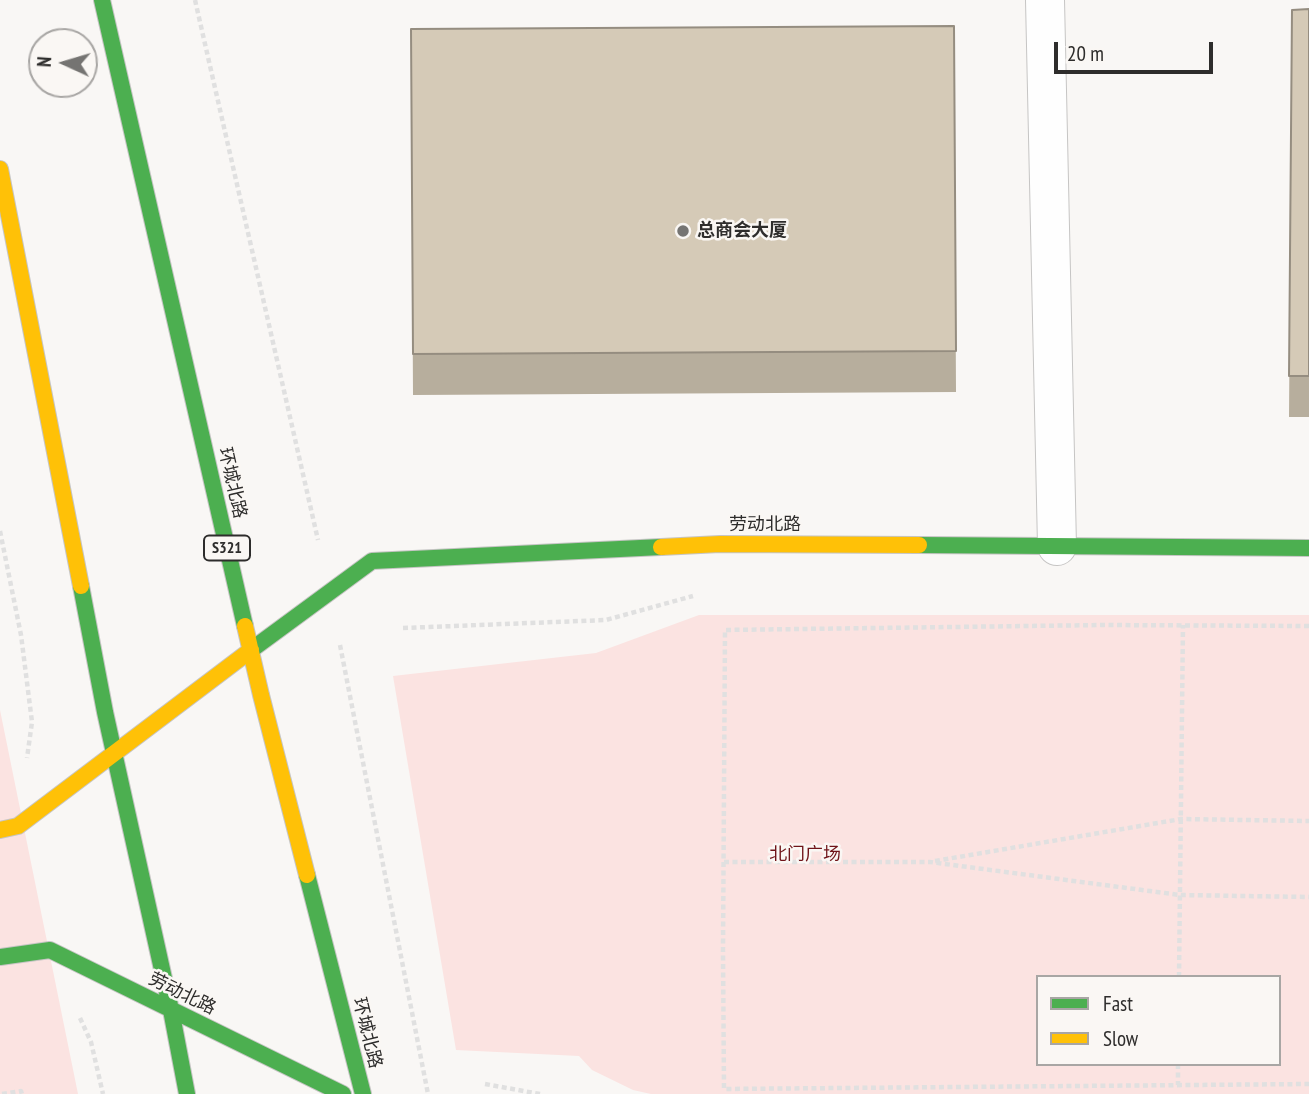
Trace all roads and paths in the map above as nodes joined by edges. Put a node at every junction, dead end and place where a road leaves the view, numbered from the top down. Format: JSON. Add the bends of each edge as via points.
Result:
{"nodes":[{"id":1,"x":102,"y":0,"type":"edge"},
{"id":2,"x":1045,"y":0,"type":"edge"},
{"id":3,"x":0,"y":169,"type":"edge"},
{"id":4,"x":0,"y":531,"type":"edge"},
{"id":5,"x":1057,"y":546,"type":"junction"},
{"id":6,"x":1309,"y":548,"type":"edge"},
{"id":7,"x":2,"y":549,"type":"edge"},
{"id":8,"x":693,"y":596,"type":"dead end"},
{"id":9,"x":1183,"y":625,"type":"junction"},
{"id":10,"x":1309,"y":626,"type":"edge"},
{"id":11,"x":403,"y":628,"type":"dead end"},
{"id":12,"x":251,"y":650,"type":"junction"},
{"id":13,"x":114,"y":754,"type":"junction"},
{"id":14,"x":1181,"y":819,"type":"junction"},
{"id":15,"x":1309,"y":821,"type":"edge"},
{"id":16,"x":19,"y":826,"type":"junction"},
{"id":17,"x":0,"y":830,"type":"edge"},
{"id":18,"x":724,"y":862,"type":"junction"},
{"id":19,"x":930,"y":862,"type":"junction"},
{"id":20,"x":1180,"y":895,"type":"junction"},
{"id":21,"x":1309,"y":897,"type":"edge"},
{"id":22,"x":0,"y":957,"type":"edge"},
{"id":23,"x":1179,"y":975,"type":"edge"},
{"id":24,"x":171,"y":1010,"type":"junction"},
{"id":25,"x":1178,"y":1066,"type":"edge"},
{"id":26,"x":485,"y":1084,"type":"dead end"},
{"id":27,"x":1309,"y":1084,"type":"edge"},
{"id":28,"x":1178,"y":1086,"type":"junction"},
{"id":29,"x":22,"y":1093,"type":"edge"},
{"id":30,"x":2,"y":1094,"type":"edge"},
{"id":31,"x":187,"y":1094,"type":"edge"},
{"id":32,"x":343,"y":1094,"type":"edge"},
{"id":33,"x":363,"y":1094,"type":"edge"},
{"id":34,"x":540,"y":1094,"type":"edge"}],
"edges":[{"from":1,"to":12,"type":"main road","name":"环城北路","number":"S321"},
{"from":2,"to":5,"type":"street"},
{"from":3,"to":13,"type":"main road"},
{"from":4,"to":7,"type":"path"},
{"from":5,"to":6,"type":"main road","name":"劳动北路"},
{"from":5,"to":12,"type":"main road","name":"劳动北路","via":[[720,544],[372,561]]},
{"from":7,"to":16,"type":"path","via":[[21,635],[32,722]]},
{"from":8,"to":11,"type":"path","via":[[606,620]]},
{"from":9,"to":10,"type":"path"},
{"from":9,"to":14,"type":"path"},
{"from":9,"to":18,"type":"path","via":[[725,630]]},
{"from":12,"to":13,"type":"main road","name":"劳动北路"},
{"from":12,"to":33,"type":"main road","name":"环城北路","number":"S321"},
{"from":13,"to":16,"type":"main road","name":"劳动北路"},
{"from":13,"to":24,"type":"main road"},
{"from":14,"to":15,"type":"path"},
{"from":14,"to":19,"type":"path"},
{"from":14,"to":20,"type":"path"},
{"from":16,"to":17,"type":"main road"},
{"from":18,"to":19,"type":"path"},
{"from":18,"to":28,"type":"path","via":[[724,1089]]},
{"from":19,"to":20,"type":"path"},
{"from":20,"to":21,"type":"path"},
{"from":20,"to":23,"type":"path"},
{"from":22,"to":24,"type":"main road","name":"劳动北路","via":[[50,950]]},
{"from":24,"to":31,"type":"main road"},
{"from":24,"to":32,"type":"main road","name":"劳动北路"},
{"from":25,"to":28,"type":"path"},
{"from":26,"to":34,"type":"path"},
{"from":27,"to":28,"type":"path"},
{"from":29,"to":30,"type":"path"}]}
